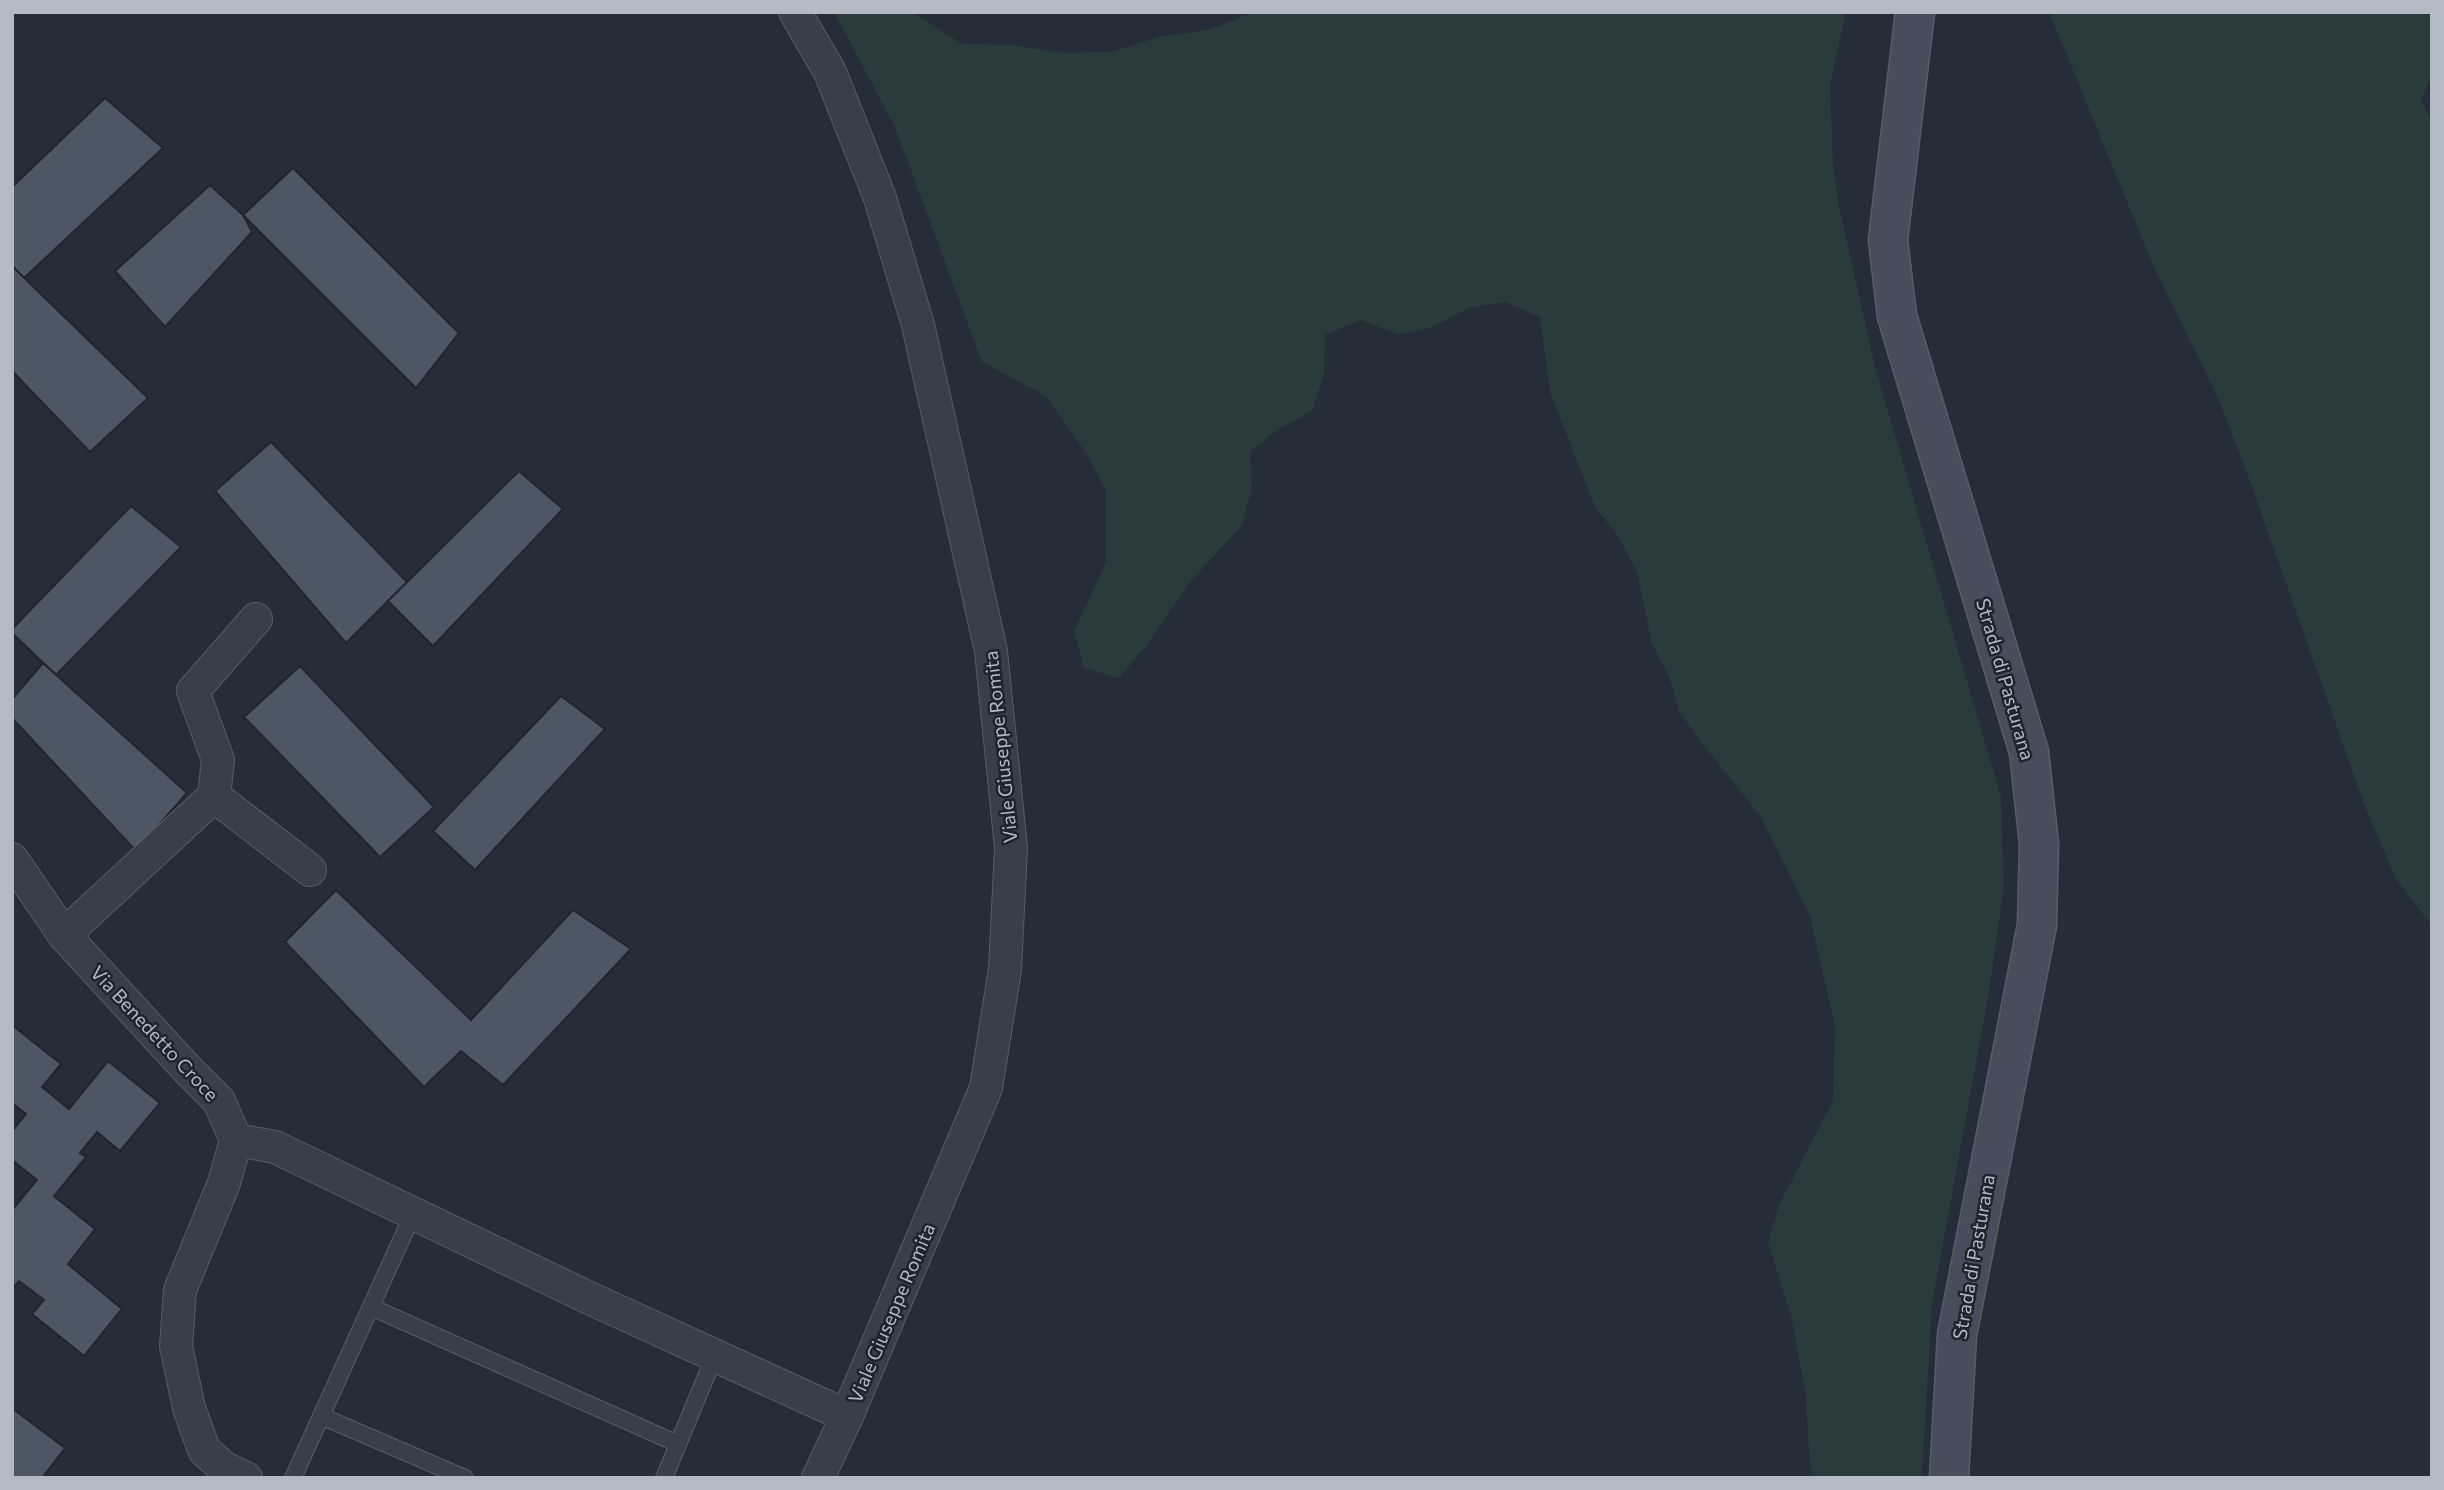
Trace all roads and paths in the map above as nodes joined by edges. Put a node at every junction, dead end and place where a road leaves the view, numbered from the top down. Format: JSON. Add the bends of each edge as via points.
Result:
{"nodes":[{"id":1,"x":796,"y":12,"type":"edge"},
{"id":2,"x":1915,"y":12,"type":"edge"},
{"id":3,"x":256,"y":619,"type":"dead end"},
{"id":4,"x":214,"y":796,"type":"junction"},
{"id":5,"x":12,"y":859,"type":"edge"},
{"id":6,"x":310,"y":870,"type":"dead end"},
{"id":7,"x":64,"y":935,"type":"junction"},
{"id":8,"x":236,"y":1140,"type":"junction"},
{"id":9,"x":413,"y":1214,"type":"junction"},
{"id":10,"x":371,"y":1307,"type":"junction"},
{"id":11,"x":715,"y":1355,"type":"junction"},
{"id":12,"x":321,"y":1416,"type":"junction"},
{"id":13,"x":848,"y":1416,"type":"junction"},
{"id":14,"x":678,"y":1444,"type":"junction"},
{"id":15,"x":229,"y":1474,"type":"edge"},
{"id":16,"x":293,"y":1478,"type":"edge"},
{"id":17,"x":465,"y":1478,"type":"edge"},
{"id":18,"x":664,"y":1478,"type":"edge"},
{"id":19,"x":818,"y":1478,"type":"edge"},
{"id":20,"x":1949,"y":1478,"type":"edge"}],
"edges":[{"from":1,"to":13,"type":"street","name":"Viale Giuseppe Romita","via":[[830,72],[875,186],[918,325],[991,651],[1011,848],[1005,969],[986,1088]]},
{"from":2,"to":20,"type":"main road","name":"Strada di Pasturana","via":[[1888,240],[1897,316],[2029,752],[2039,844],[2037,925],[1957,1335]]},
{"from":3,"to":4,"type":"street","via":[[192,691],[218,760]]},
{"from":4,"to":6,"type":"street"},
{"from":4,"to":7,"type":"street"},
{"from":5,"to":7,"type":"street","name":"Via Benedetto Croce"},
{"from":7,"to":8,"type":"street","name":"Via Benedetto Croce","via":[[219,1101]]},
{"from":8,"to":9,"type":"street","via":[[275,1147]]},
{"from":8,"to":15,"type":"street","via":[[224,1183],[180,1290],[176,1346],[189,1409],[204,1450]]},
{"from":9,"to":10,"type":"lane"},
{"from":9,"to":11,"type":"street"},
{"from":10,"to":12,"type":"lane"},
{"from":10,"to":14,"type":"lane"},
{"from":11,"to":13,"type":"street"},
{"from":11,"to":14,"type":"lane"},
{"from":12,"to":16,"type":"lane"},
{"from":12,"to":17,"type":"lane"},
{"from":13,"to":19,"type":"street","name":"Viale Giuseppe Romita"},
{"from":14,"to":18,"type":"lane"}]}
